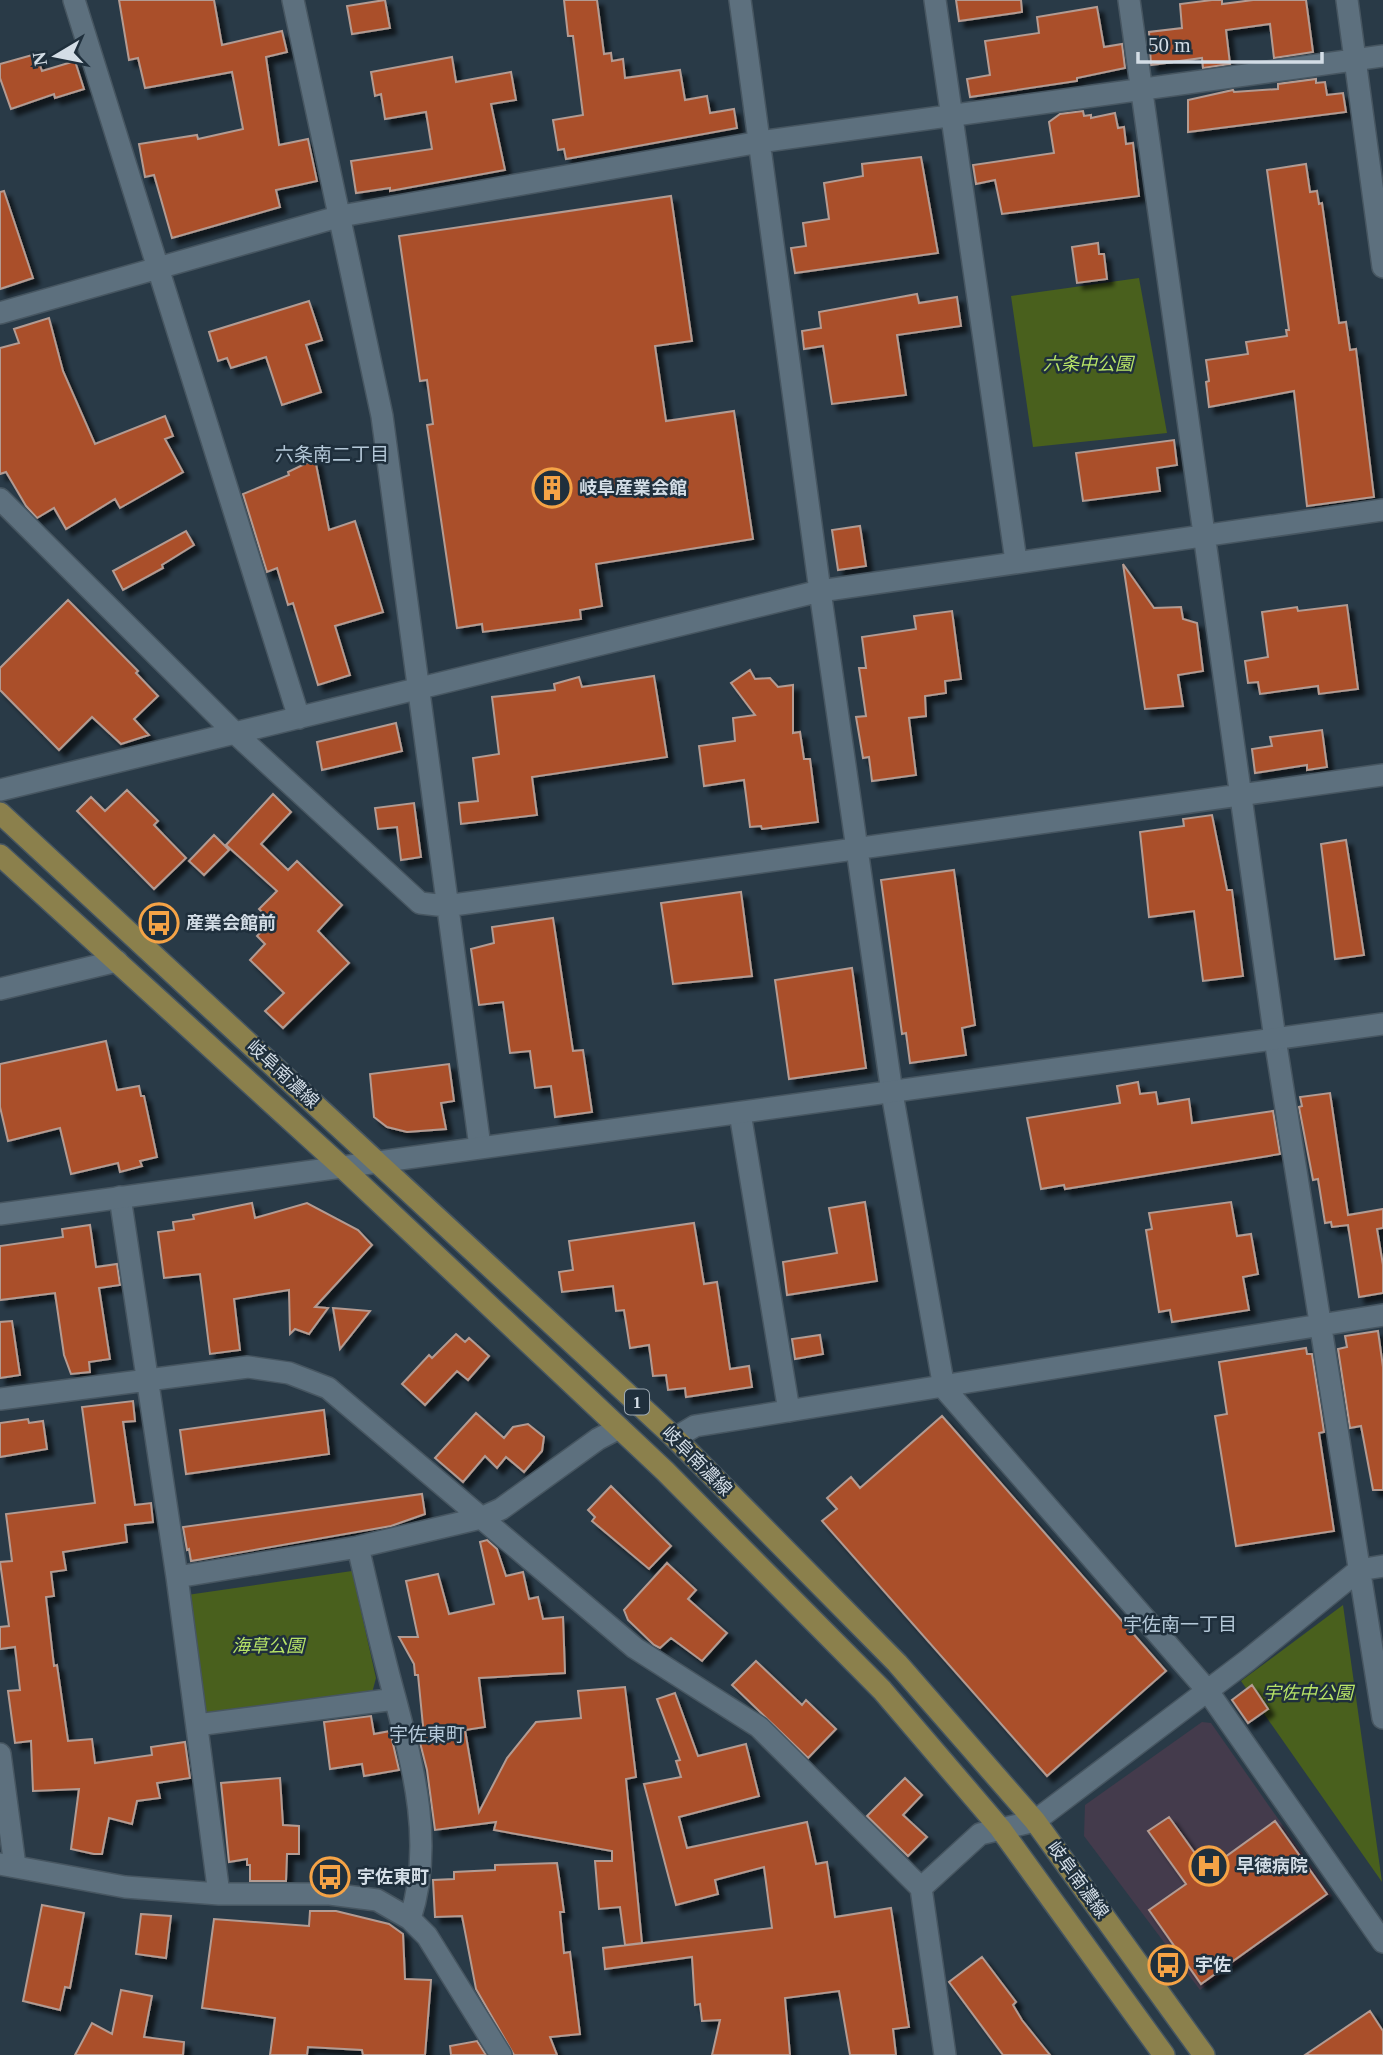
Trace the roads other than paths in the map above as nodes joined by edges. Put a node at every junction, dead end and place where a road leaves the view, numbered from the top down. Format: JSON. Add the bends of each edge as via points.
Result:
{"nodes":[{"id":1,"x":74,"y":0,"type":"edge"},
{"id":2,"x":293,"y":0,"type":"edge"},
{"id":3,"x":740,"y":0,"type":"edge"},
{"id":4,"x":935,"y":0,"type":"edge"},
{"id":5,"x":1129,"y":0,"type":"edge"},
{"id":6,"x":1347,"y":0,"type":"edge"},
{"id":7,"x":1383,"y":56,"type":"edge"},
{"id":8,"x":1354,"y":60,"type":"junction"},
{"id":9,"x":1141,"y":89,"type":"junction"},
{"id":10,"x":951,"y":116,"type":"junction"},
{"id":11,"x":760,"y":142,"type":"junction"},
{"id":12,"x":341,"y":216,"type":"junction"},
{"id":13,"x":156,"y":267,"type":"junction"},
{"id":14,"x":1383,"y":267,"type":"edge"},
{"id":15,"x":0,"y":313,"type":"edge"},
{"id":16,"x":0,"y":499,"type":"edge"},
{"id":17,"x":1383,"y":510,"type":"edge"},
{"id":18,"x":1205,"y":537,"type":"junction"},
{"id":19,"x":1016,"y":561,"type":"junction"},
{"id":20,"x":820,"y":591,"type":"junction"},
{"id":21,"x":417,"y":688,"type":"junction"},
{"id":22,"x":299,"y":718,"type":"junction"},
{"id":23,"x":235,"y":733,"type":"junction"},
{"id":24,"x":1383,"y":775,"type":"edge"},
{"id":25,"x":0,"y":790,"type":"edge"},
{"id":26,"x":1242,"y":795,"type":"junction"},
{"id":27,"x":0,"y":813,"type":"edge"},
{"id":28,"x":858,"y":848,"type":"junction"},
{"id":29,"x":0,"y":855,"type":"edge"},
{"id":30,"x":446,"y":906,"type":"junction"},
{"id":31,"x":117,"y":961,"type":"junction"},
{"id":32,"x":0,"y":989,"type":"edge"},
{"id":33,"x":1383,"y":1024,"type":"edge"},
{"id":34,"x":1275,"y":1039,"type":"junction"},
{"id":35,"x":892,"y":1093,"type":"junction"},
{"id":36,"x":740,"y":1113,"type":"junction"},
{"id":37,"x":481,"y":1147,"type":"junction"},
{"id":38,"x":379,"y":1162,"type":"junction"},
{"id":39,"x":342,"y":1167,"type":"junction"},
{"id":40,"x":120,"y":1198,"type":"junction"},
{"id":41,"x":0,"y":1214,"type":"edge"},
{"id":42,"x":1383,"y":1315,"type":"edge"},
{"id":43,"x":1321,"y":1325,"type":"junction"},
{"id":44,"x":145,"y":1380,"type":"junction"},
{"id":45,"x":944,"y":1388,"type":"junction"},
{"id":46,"x":0,"y":1399,"type":"edge"},
{"id":47,"x":789,"y":1411,"type":"junction"},
{"id":48,"x":619,"y":1428,"type":"junction"},
{"id":49,"x":675,"y":1438,"type":"junction"},
{"id":50,"x":481,"y":1518,"type":"junction"},
{"id":51,"x":358,"y":1547,"type":"junction"},
{"id":52,"x":1383,"y":1566,"type":"edge"},
{"id":53,"x":1359,"y":1570,"type":"junction"},
{"id":54,"x":177,"y":1577,"type":"junction"},
{"id":55,"x":1207,"y":1690,"type":"junction"},
{"id":56,"x":395,"y":1699,"type":"junction"},
{"id":57,"x":1383,"y":1718,"type":"edge"},
{"id":58,"x":197,"y":1725,"type":"junction"},
{"id":59,"x":0,"y":1754,"type":"edge"},
{"id":60,"x":1035,"y":1821,"type":"junction"},
{"id":61,"x":1000,"y":1828,"type":"junction"},
{"id":62,"x":8,"y":1865,"type":"edge"},
{"id":63,"x":921,"y":1888,"type":"junction"},
{"id":64,"x":219,"y":1894,"type":"junction"},
{"id":65,"x":411,"y":1919,"type":"junction"},
{"id":66,"x":1383,"y":1942,"type":"edge"},
{"id":67,"x":501,"y":2055,"type":"edge"},
{"id":68,"x":945,"y":2055,"type":"edge"},
{"id":69,"x":1164,"y":2055,"type":"edge"},
{"id":70,"x":1204,"y":2055,"type":"edge"}],
"edges":[{"from":1,"to":13,"type":"street"},
{"from":2,"to":12,"type":"street"},
{"from":3,"to":11,"type":"street"},
{"from":4,"to":10,"type":"street"},
{"from":5,"to":9,"type":"street"},
{"from":6,"to":8,"type":"street"},
{"from":7,"to":8,"type":"street"},
{"from":8,"to":9,"type":"street"},
{"from":8,"to":14,"type":"street"},
{"from":9,"to":10,"type":"street"},
{"from":9,"to":18,"type":"street"},
{"from":10,"to":11,"type":"street"},
{"from":10,"to":19,"type":"street"},
{"from":11,"to":12,"type":"street"},
{"from":11,"to":20,"type":"street"},
{"from":12,"to":13,"type":"street"},
{"from":12,"to":21,"type":"street","via":[[382,416]]},
{"from":13,"to":15,"type":"street"},
{"from":13,"to":22,"type":"street"},
{"from":16,"to":23,"type":"street"},
{"from":17,"to":18,"type":"street"},
{"from":18,"to":19,"type":"street"},
{"from":18,"to":26,"type":"street"},
{"from":19,"to":20,"type":"street"},
{"from":20,"to":21,"type":"street"},
{"from":20,"to":28,"type":"street"},
{"from":21,"to":22,"type":"street"},
{"from":21,"to":30,"type":"street"},
{"from":22,"to":23,"type":"street"},
{"from":23,"to":25,"type":"street"},
{"from":23,"to":30,"type":"street","via":[[420,903]]},
{"from":24,"to":26,"type":"street"},
{"from":26,"to":28,"type":"street"},
{"from":26,"to":34,"type":"street"},
{"from":27,"to":38,"type":"main road","name":"岐阜南濃線","number":"1"},
{"from":28,"to":30,"type":"street"},
{"from":28,"to":35,"type":"street"},
{"from":29,"to":31,"type":"main road","name":"岐阜南濃線","number":"1"},
{"from":30,"to":37,"type":"street"},
{"from":31,"to":32,"type":"street"},
{"from":31,"to":39,"type":"main road","name":"岐阜南濃線","number":"1"},
{"from":33,"to":34,"type":"street"},
{"from":34,"to":35,"type":"street"},
{"from":34,"to":43,"type":"street"},
{"from":35,"to":36,"type":"street"},
{"from":35,"to":45,"type":"street"},
{"from":36,"to":37,"type":"street"},
{"from":36,"to":47,"type":"street"},
{"from":37,"to":38,"type":"street"},
{"from":38,"to":39,"type":"street"},
{"from":38,"to":49,"type":"main road","name":"岐阜南濃線","number":"1"},
{"from":39,"to":40,"type":"street"},
{"from":39,"to":48,"type":"main road","name":"岐阜南濃線","number":"1"},
{"from":40,"to":41,"type":"street"},
{"from":40,"to":44,"type":"street"},
{"from":42,"to":43,"type":"street"},
{"from":43,"to":45,"type":"street"},
{"from":43,"to":53,"type":"street"},
{"from":44,"to":46,"type":"street"},
{"from":44,"to":50,"type":"street","via":[[248,1367],[289,1373],[328,1388]]},
{"from":44,"to":54,"type":"street"},
{"from":45,"to":47,"type":"street"},
{"from":45,"to":55,"type":"street"},
{"from":47,"to":49,"type":"street","via":[[695,1426]]},
{"from":48,"to":50,"type":"street"},
{"from":48,"to":61,"type":"main road","name":"岐阜南濃線","number":"1","via":[[882,1690]]},
{"from":49,"to":60,"type":"main road","name":"岐阜南濃線","number":"1","via":[[897,1663]]},
{"from":50,"to":51,"type":"street"},
{"from":50,"to":63,"type":"street","via":[[635,1648],[759,1727]]},
{"from":51,"to":54,"type":"street"},
{"from":51,"to":56,"type":"street"},
{"from":52,"to":53,"type":"street"},
{"from":53,"to":55,"type":"street"},
{"from":53,"to":57,"type":"street"},
{"from":54,"to":58,"type":"street"},
{"from":55,"to":60,"type":"street"},
{"from":55,"to":66,"type":"street"},
{"from":56,"to":58,"type":"street"},
{"from":56,"to":65,"type":"street","via":[[407,1736],[421,1814],[419,1891]]},
{"from":58,"to":64,"type":"street"},
{"from":59,"to":62,"type":"street"},
{"from":60,"to":61,"type":"street"},
{"from":60,"to":70,"type":"main road","name":"岐阜南濃線","number":"1"},
{"from":61,"to":63,"type":"street","via":[[980,1835]]},
{"from":61,"to":69,"type":"main road","name":"岐阜南濃線","number":"1"},
{"from":62,"to":64,"type":"street","via":[[125,1887]]},
{"from":63,"to":68,"type":"street"},
{"from":64,"to":65,"type":"street","via":[[330,1894],[377,1900]]},
{"from":65,"to":67,"type":"street","via":[[427,1936]]}]}
